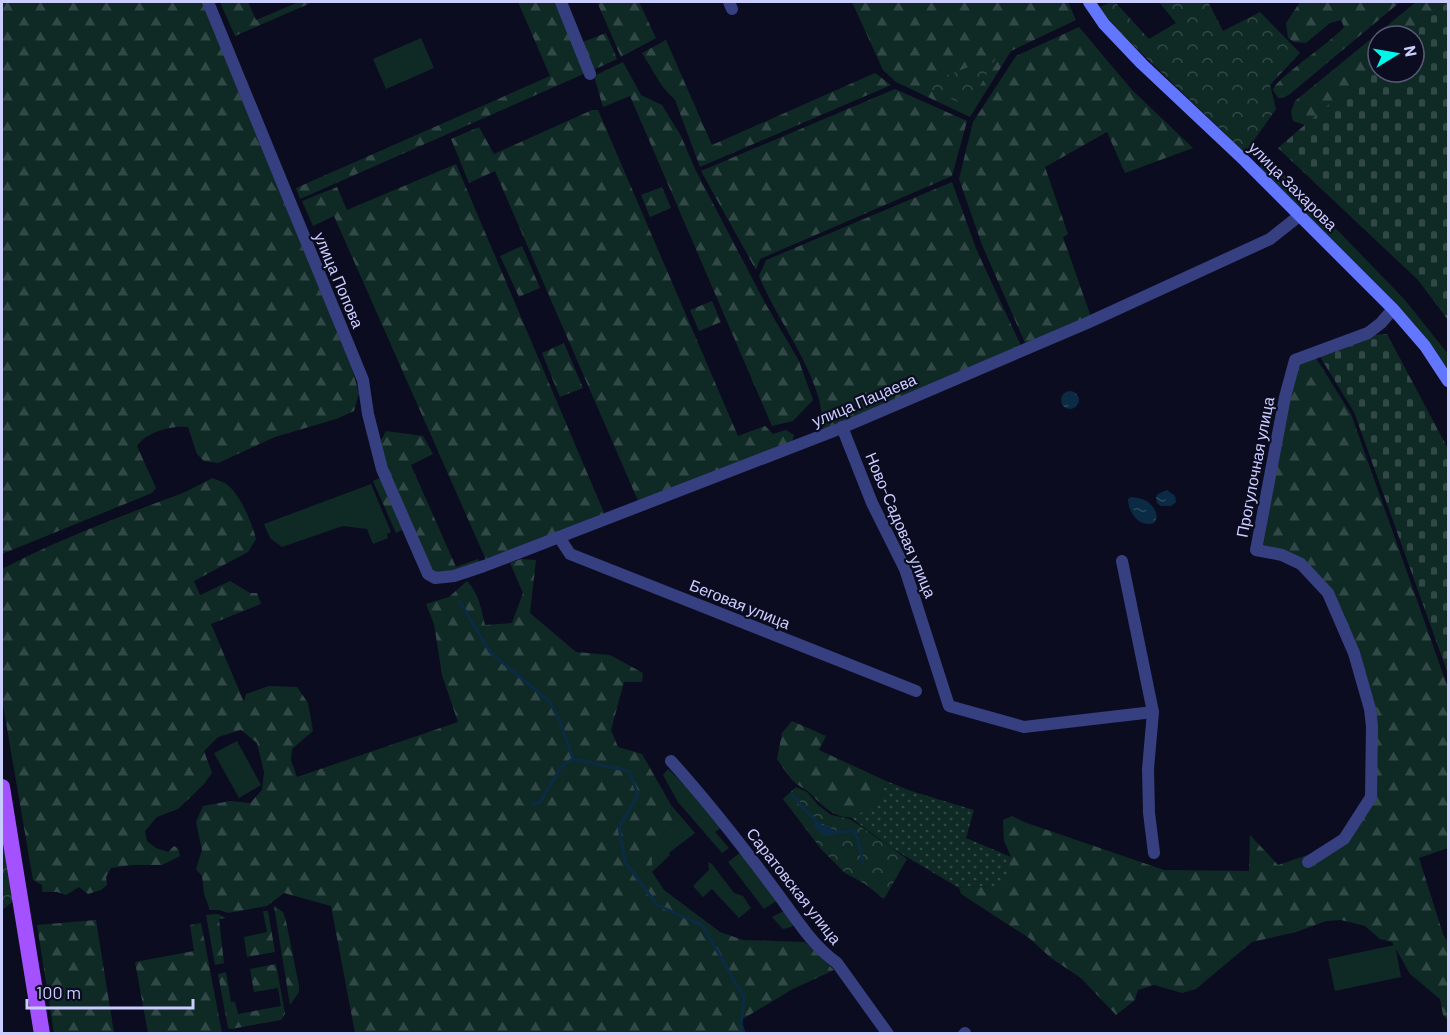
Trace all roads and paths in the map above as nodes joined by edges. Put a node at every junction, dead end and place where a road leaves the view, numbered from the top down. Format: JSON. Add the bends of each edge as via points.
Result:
{"nodes":[{"id":1,"x":208,"y":2,"type":"edge"},
{"id":2,"x":561,"y":2,"type":"edge"},
{"id":3,"x":1089,"y":2,"type":"edge"},
{"id":4,"x":590,"y":74,"type":"dead end"},
{"id":5,"x":1299,"y":216,"type":"junction"},
{"id":6,"x":1393,"y":309,"type":"junction"},
{"id":7,"x":1449,"y":381,"type":"edge"},
{"id":8,"x":842,"y":427,"type":"junction"},
{"id":9,"x":559,"y":537,"type":"junction"},
{"id":10,"x":1122,"y":561,"type":"dead end"},
{"id":11,"x":428,"y":574,"type":"joint"},
{"id":12,"x":916,"y":691,"type":"dead end"},
{"id":13,"x":1153,"y":711,"type":"junction"},
{"id":14,"x":671,"y":762,"type":"dead end"},
{"id":15,"x":2,"y":787,"type":"edge"},
{"id":16,"x":1154,"y":853,"type":"dead end"},
{"id":17,"x":1308,"y":861,"type":"dead end"},
{"id":18,"x":42,"y":1034,"type":"edge"},
{"id":19,"x":888,"y":1034,"type":"edge"}],
"edges":[{"from":1,"to":11,"type":"street","name":"улица Попова","via":[[359,371],[381,469]]},
{"from":2,"to":4,"type":"street"},
{"from":3,"to":5,"type":"main road","name":"улица Захарова","via":[[1104,24]]},
{"from":5,"to":6,"type":"main road","name":"улица Захарова"},
{"from":5,"to":8,"type":"street","name":"улица Пацаева","via":[[1270,239],[1087,323]]},
{"from":6,"to":7,"type":"main road","name":"улица Захарова"},
{"from":6,"to":17,"type":"street","name":"Прогулочная улица","via":[[1368,333],[1295,360],[1256,550],[1301,564],[1328,593],[1354,653],[1372,726],[1371,797],[1344,839]]},
{"from":8,"to":9,"type":"street","name":"улица Пацаева"},
{"from":8,"to":13,"type":"street","name":"Ново-Садовая улица","via":[[872,503],[905,568],[949,706],[1024,728]]},
{"from":9,"to":11,"type":"street","name":"улица Пацаева","via":[[454,576],[435,579]]},
{"from":9,"to":12,"type":"street","name":"Беговая улица","via":[[570,554]]},
{"from":10,"to":13,"type":"street"},
{"from":13,"to":16,"type":"street","via":[[1148,769]]},
{"from":14,"to":19,"type":"street","name":"Саратовская улица","via":[[702,795],[807,932],[837,963]]},
{"from":15,"to":18,"type":"main road"}]}
